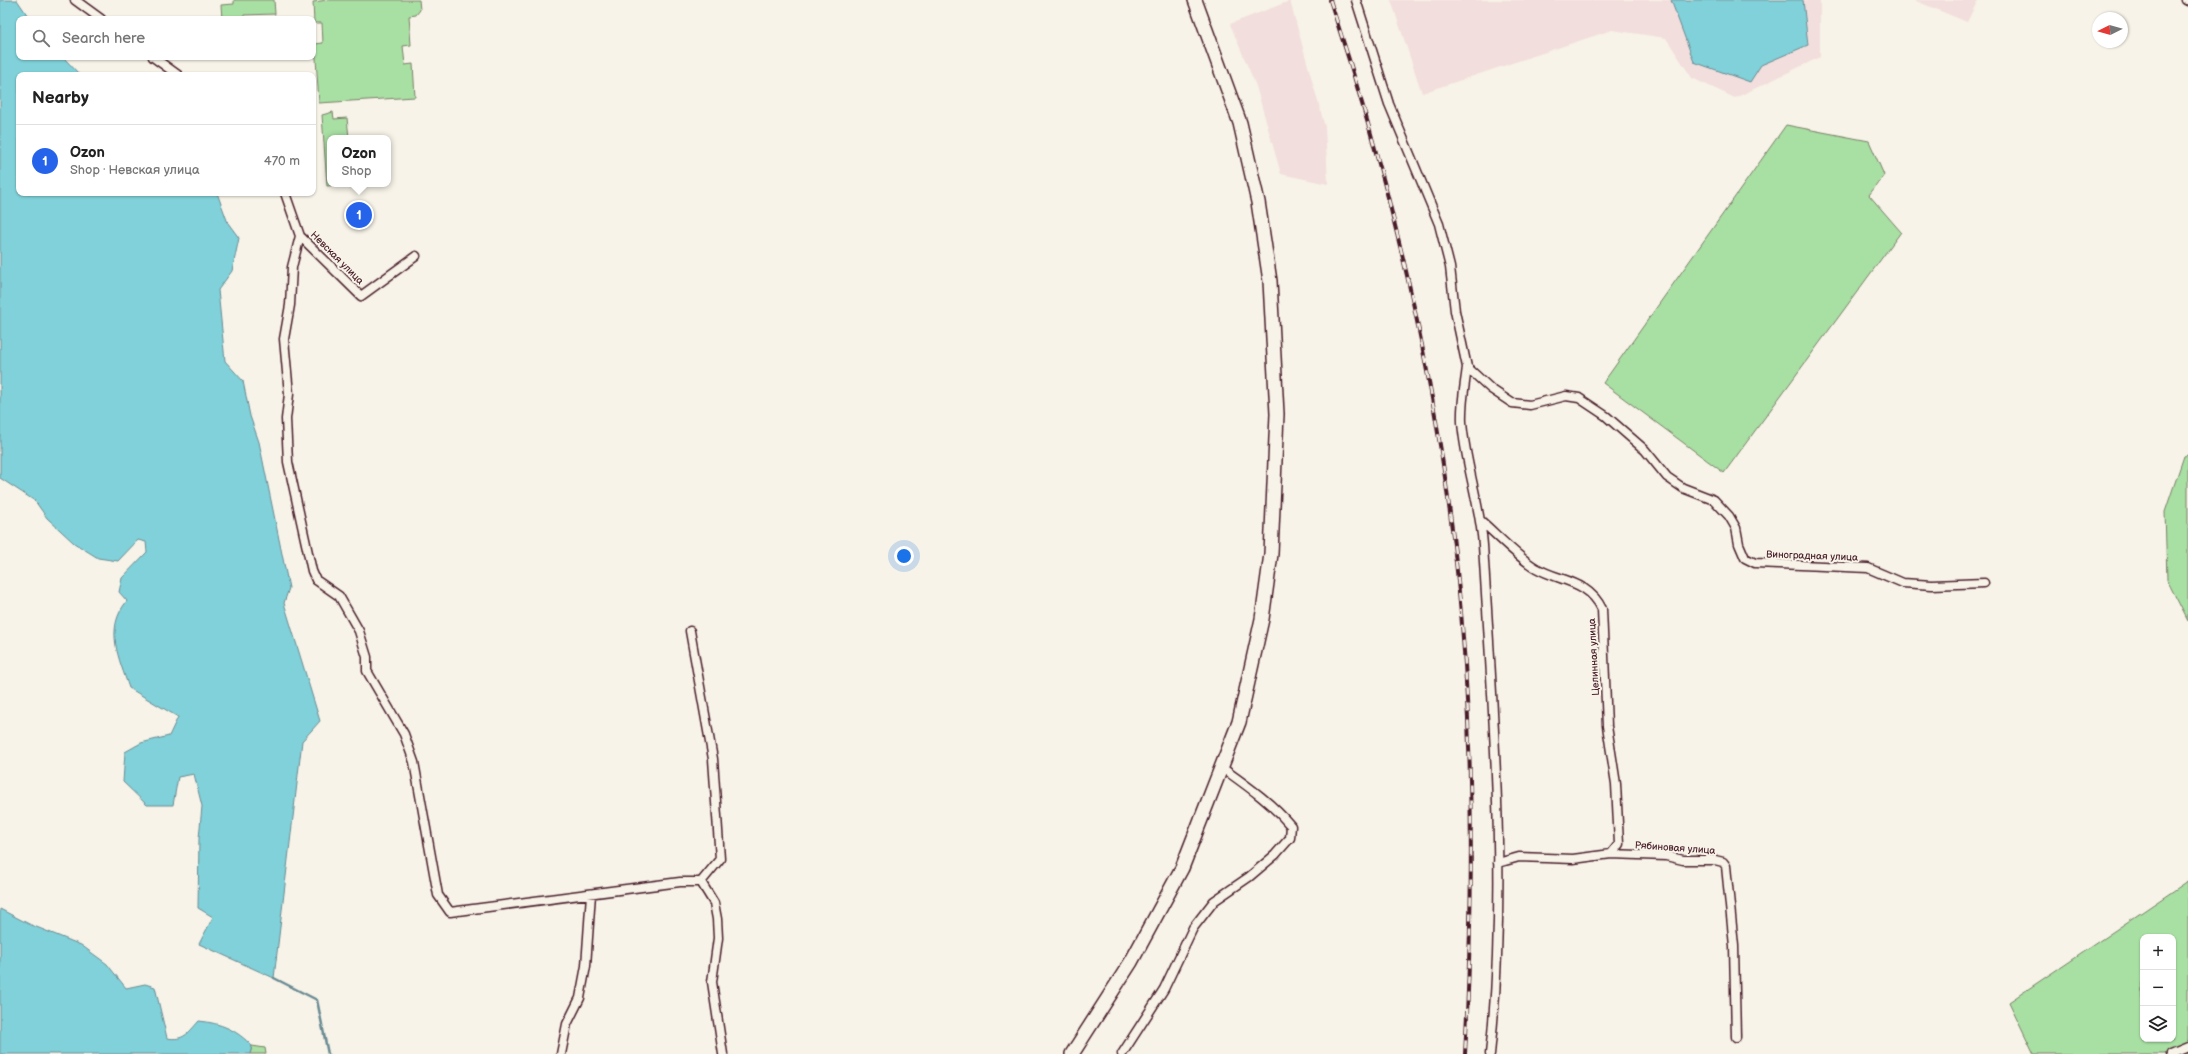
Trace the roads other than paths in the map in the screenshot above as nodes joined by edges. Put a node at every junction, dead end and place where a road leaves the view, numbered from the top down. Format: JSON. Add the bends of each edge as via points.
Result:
{"nodes":[{"id":1,"x":75,"y":0,"type":"edge"},
{"id":2,"x":1195,"y":0,"type":"edge"},
{"id":3,"x":1356,"y":0,"type":"edge"},
{"id":4,"x":97,"y":16,"type":"edge"},
{"id":5,"x":157,"y":60,"type":"edge"},
{"id":6,"x":174,"y":72,"type":"edge"},
{"id":7,"x":285,"y":196,"type":"edge"},
{"id":8,"x":300,"y":236,"type":"junction"},
{"id":9,"x":416,"y":256,"type":"dead end"},
{"id":10,"x":1467,"y":366,"type":"junction"},
{"id":11,"x":1481,"y":521,"type":"junction"},
{"id":12,"x":1984,"y":583,"type":"dead end"},
{"id":13,"x":690,"y":631,"type":"dead end"},
{"id":14,"x":1221,"y":767,"type":"junction"},
{"id":15,"x":1611,"y":854,"type":"junction"},
{"id":16,"x":1498,"y":863,"type":"junction"},
{"id":17,"x":700,"y":882,"type":"junction"},
{"id":18,"x":591,"y":894,"type":"junction"},
{"id":19,"x":1736,"y":1037,"type":"dead end"},
{"id":20,"x":2188,"y":1047,"type":"edge"},
{"id":21,"x":561,"y":1054,"type":"edge"},
{"id":22,"x":722,"y":1054,"type":"edge"},
{"id":23,"x":1072,"y":1054,"type":"edge"},
{"id":24,"x":1122,"y":1054,"type":"edge"},
{"id":25,"x":1490,"y":1054,"type":"edge"},
{"id":26,"x":2171,"y":1054,"type":"edge"}],
"edges":[{"from":1,"to":4,"type":"street"},
{"from":2,"to":14,"type":"main road","via":[[1240,123],[1258,202],[1270,281],[1277,414],[1271,554],[1262,619],[1239,722]]},
{"from":3,"to":10,"type":"street","via":[[1388,104],[1440,224]]},
{"from":5,"to":6,"type":"street"},
{"from":7,"to":8,"type":"street","name":"Невская улица"},
{"from":8,"to":9,"type":"street","name":"Невская улица","via":[[361,296]]},
{"from":8,"to":18,"type":"street","via":[[292,267],[290,305],[284,339],[289,394],[286,419],[288,462],[316,580],[339,596],[359,631],[367,657],[367,672],[404,734],[414,762],[438,895],[450,912]]},
{"from":10,"to":11,"type":"street","via":[[1462,423]]},
{"from":10,"to":12,"type":"street","name":"Виноградная улица","via":[[1491,390],[1512,403],[1530,405],[1566,396],[1579,398],[1606,416],[1645,450],[1667,477],[1683,488],[1714,500],[1736,528],[1745,558],[1755,563],[1868,568],[1903,583]]},
{"from":11,"to":15,"type":"street","name":"Целинная улица","via":[[1535,568],[1582,586],[1597,598],[1602,609],[1607,726],[1616,784],[1619,844]]},
{"from":11,"to":16,"type":"street","via":[[1492,698]]},
{"from":13,"to":17,"type":"street","via":[[713,759],[720,859]]},
{"from":14,"to":23,"type":"main road","via":[[1182,868],[1131,962]]},
{"from":14,"to":24,"type":"street","via":[[1262,796],[1281,814],[1291,826],[1290,838],[1249,877],[1214,901],[1194,928],[1164,989]]},
{"from":15,"to":16,"type":"street","name":"Рябиновая улица","via":[[1574,859],[1519,857]]},
{"from":15,"to":19,"type":"street","name":"Рябиновая улица","via":[[1715,860],[1726,866],[1734,946]]},
{"from":16,"to":25,"type":"street","via":[[1496,997]]},
{"from":17,"to":18,"type":"street","via":[[680,882]]},
{"from":17,"to":22,"type":"street","via":[[714,902],[717,919],[718,938],[712,982]]},
{"from":18,"to":21,"type":"street","via":[[586,966],[580,998],[567,1024]]},
{"from":20,"to":26,"type":"street"}]}
